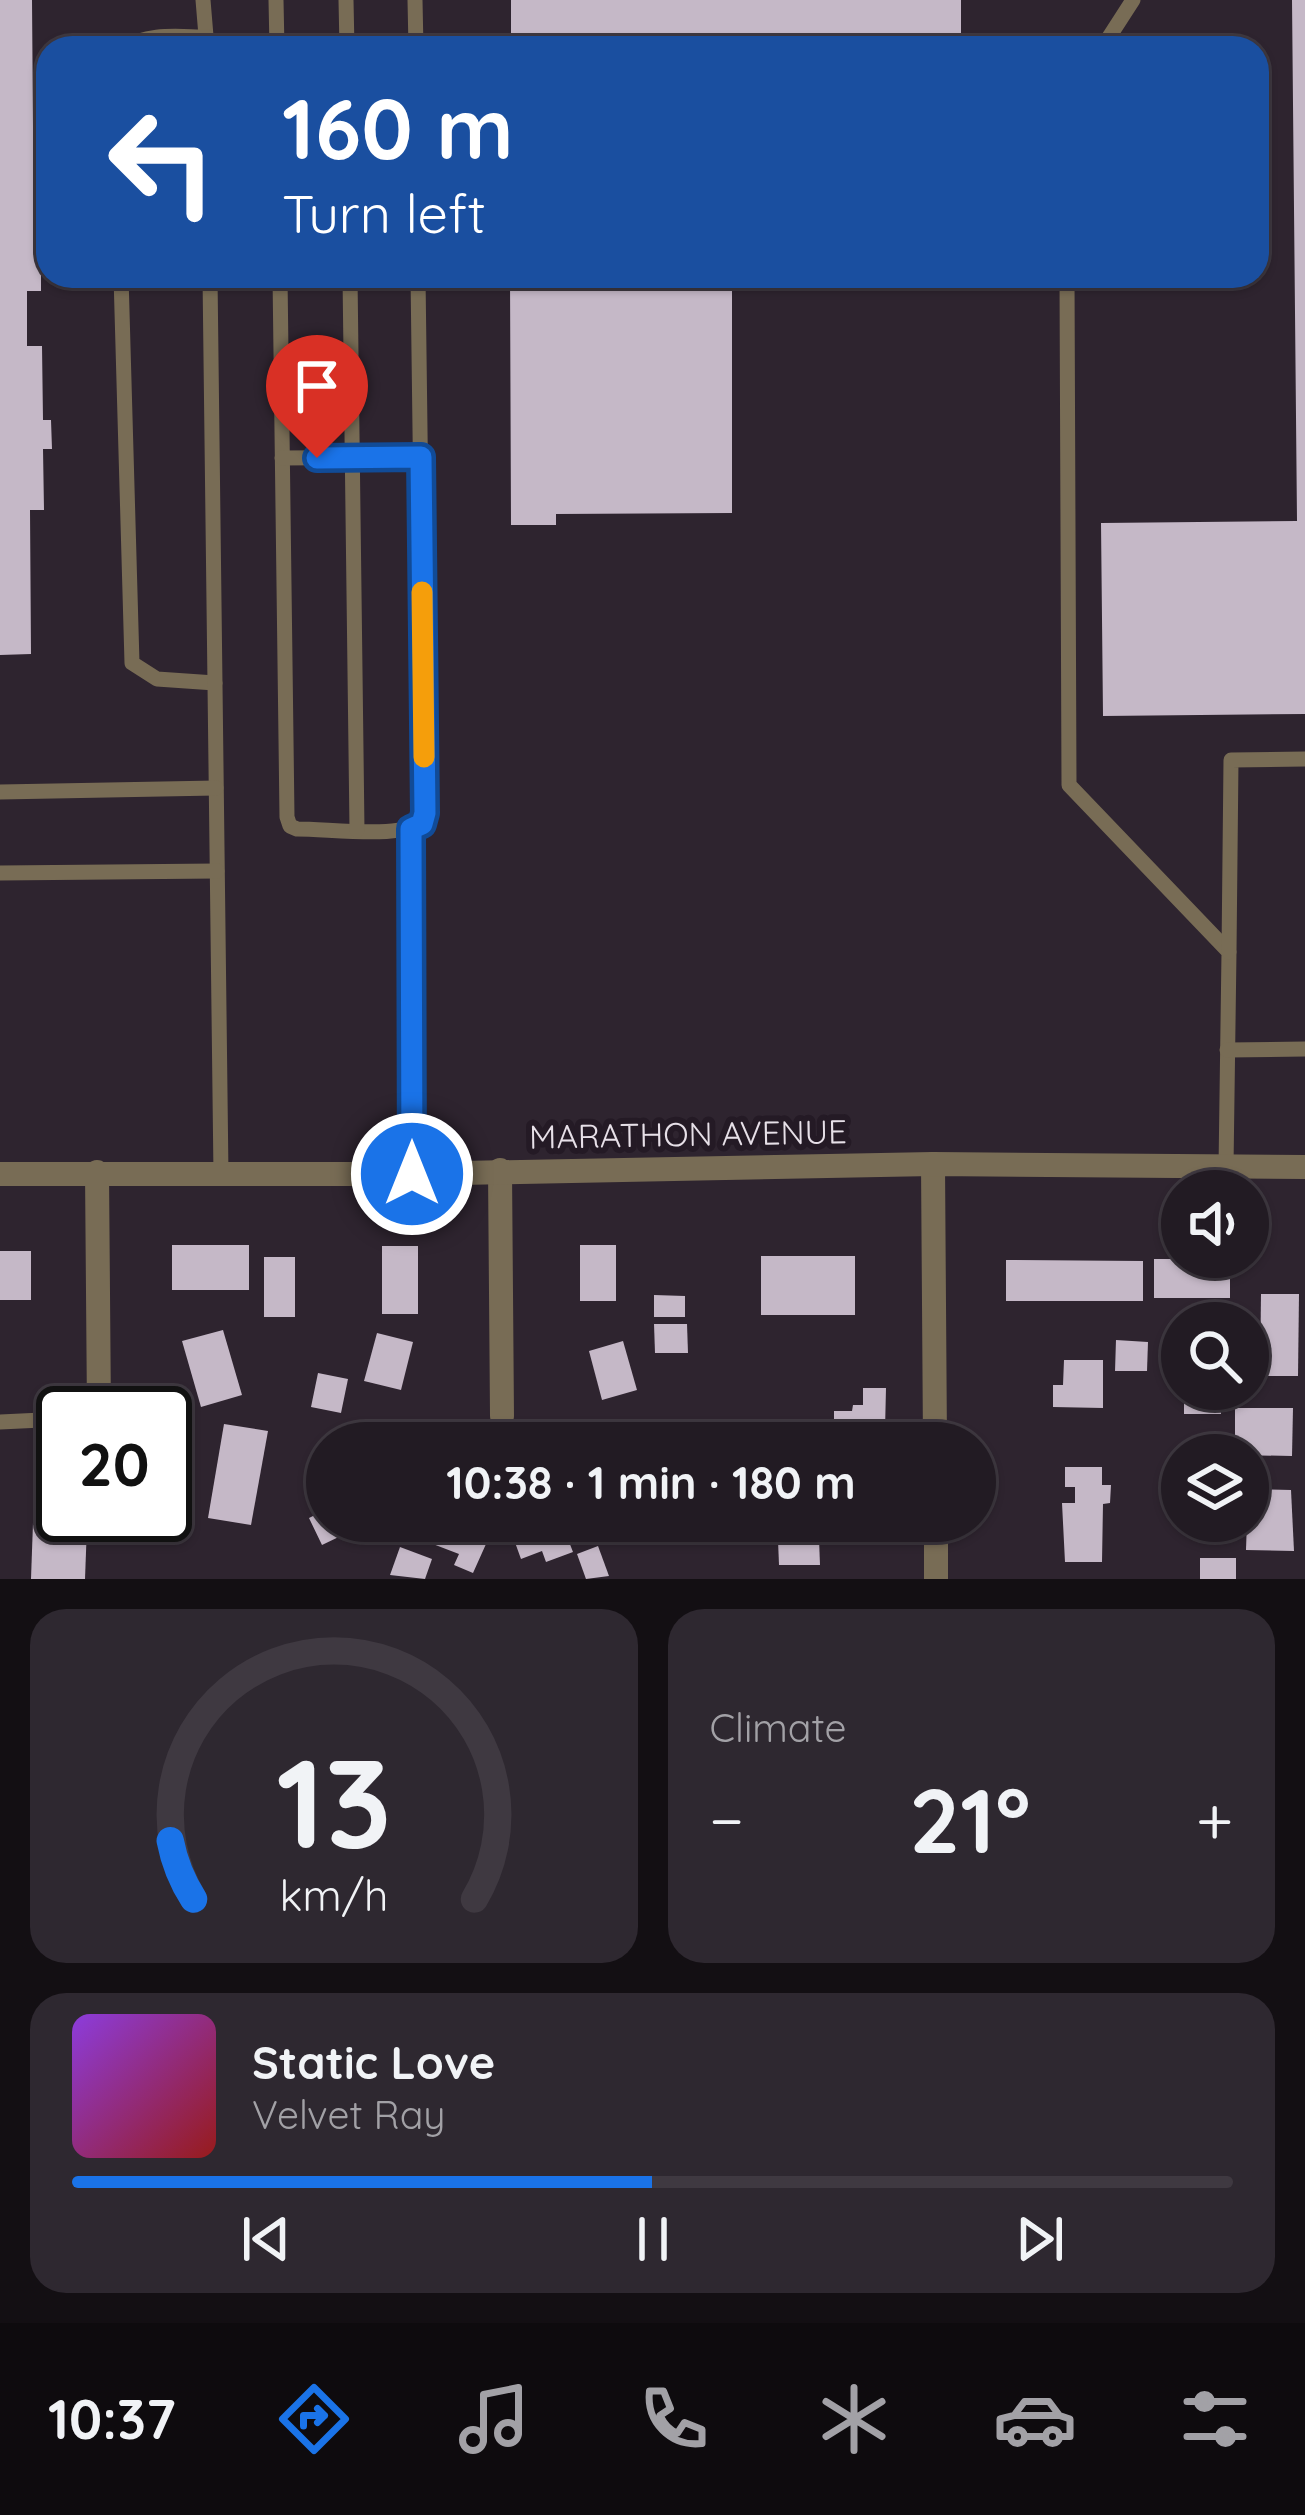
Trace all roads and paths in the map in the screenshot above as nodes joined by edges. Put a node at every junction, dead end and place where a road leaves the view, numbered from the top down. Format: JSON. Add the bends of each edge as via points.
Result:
{"nodes":[{"id":1,"x":203,"y":0,"type":"edge"},
{"id":2,"x":276,"y":0,"type":"edge"},
{"id":3,"x":346,"y":0,"type":"edge"},
{"id":4,"x":415,"y":0,"type":"edge"},
{"id":5,"x":1133,"y":0,"type":"edge"},
{"id":6,"x":206,"y":36,"type":"edge"},
{"id":7,"x":277,"y":36,"type":"edge"},
{"id":8,"x":347,"y":36,"type":"edge"},
{"id":9,"x":416,"y":36,"type":"edge"},
{"id":10,"x":1110,"y":36,"type":"edge"},
{"id":11,"x":121,"y":288,"type":"edge"},
{"id":12,"x":210,"y":288,"type":"edge"},
{"id":13,"x":280,"y":288,"type":"edge"},
{"id":14,"x":350,"y":288,"type":"edge"},
{"id":15,"x":418,"y":288,"type":"edge"},
{"id":16,"x":1066,"y":288,"type":"edge"},
{"id":17,"x":421,"y":457,"type":"junction"},
{"id":18,"x":282,"y":458,"type":"junction"},
{"id":19,"x":352,"y":458,"type":"junction"},
{"id":20,"x":214,"y":683,"type":"junction"},
{"id":21,"x":1305,"y":759,"type":"edge"},
{"id":22,"x":216,"y":788,"type":"junction"},
{"id":23,"x":0,"y":792,"type":"edge"},
{"id":24,"x":411,"y":829,"type":"junction"},
{"id":25,"x":357,"y":830,"type":"junction"},
{"id":26,"x":217,"y":871,"type":"junction"},
{"id":27,"x":0,"y":873,"type":"edge"},
{"id":28,"x":1228,"y":952,"type":"junction"},
{"id":29,"x":1305,"y":1048,"type":"edge"},
{"id":30,"x":1227,"y":1050,"type":"junction"},
{"id":31,"x":933,"y":1164,"type":"junction"},
{"id":32,"x":1305,"y":1167,"type":"edge"},
{"id":33,"x":1226,"y":1168,"type":"junction"},
{"id":34,"x":500,"y":1170,"type":"junction"},
{"id":35,"x":97,"y":1172,"type":"junction"},
{"id":36,"x":0,"y":1174,"type":"edge"},
{"id":37,"x":412,"y":1174,"type":"junction"},
{"id":38,"x":220,"y":1175,"type":"junction"},
{"id":39,"x":99,"y":1386,"type":"edge"},
{"id":40,"x":502,"y":1416,"type":"dead end"},
{"id":41,"x":36,"y":1420,"type":"edge"},
{"id":42,"x":0,"y":1422,"type":"edge"},
{"id":43,"x":935,"y":1422,"type":"edge"},
{"id":44,"x":936,"y":1542,"type":"edge"},
{"id":45,"x":936,"y":1579,"type":"edge"}],
"edges":[{"from":1,"to":6,"type":"lane"},
{"from":2,"to":7,"type":"lane"},
{"from":3,"to":8,"type":"lane"},
{"from":4,"to":9,"type":"lane"},
{"from":5,"to":10,"type":"lane"},
{"from":11,"to":20,"type":"lane","via":[[132,663],[157,679]]},
{"from":12,"to":20,"type":"lane"},
{"from":13,"to":18,"type":"lane"},
{"from":14,"to":19,"type":"lane"},
{"from":15,"to":17,"type":"lane"},
{"from":16,"to":28,"type":"lane","via":[[1069,785]]},
{"from":17,"to":19,"type":"lane"},
{"from":17,"to":24,"type":"lane","via":[[425,813]]},
{"from":18,"to":19,"type":"lane"},
{"from":18,"to":25,"type":"lane","via":[[287,817],[298,829]]},
{"from":19,"to":25,"type":"lane"},
{"from":20,"to":22,"type":"lane"},
{"from":21,"to":28,"type":"lane","via":[[1231,760]]},
{"from":22,"to":23,"type":"lane"},
{"from":22,"to":26,"type":"lane"},
{"from":24,"to":25,"type":"lane"},
{"from":24,"to":37,"type":"lane"},
{"from":26,"to":27,"type":"lane"},
{"from":26,"to":38,"type":"lane"},
{"from":28,"to":30,"type":"lane"},
{"from":29,"to":30,"type":"lane"},
{"from":30,"to":33,"type":"lane"},
{"from":31,"to":33,"type":"street","name":"MARATHON AVENUE"},
{"from":31,"to":34,"type":"street","name":"MARATHON AVENUE"},
{"from":31,"to":43,"type":"street"},
{"from":32,"to":33,"type":"street","name":"MARATHON AVENUE"},
{"from":34,"to":37,"type":"street","name":"MARATHON AVENUE"},
{"from":34,"to":40,"type":"street"},
{"from":35,"to":36,"type":"street","name":"MARATHON AVENUE"},
{"from":35,"to":38,"type":"street","name":"MARATHON AVENUE"},
{"from":35,"to":39,"type":"street"},
{"from":37,"to":38,"type":"street","name":"MARATHON AVENUE"},
{"from":41,"to":42,"type":"lane"},
{"from":44,"to":45,"type":"street"}]}
